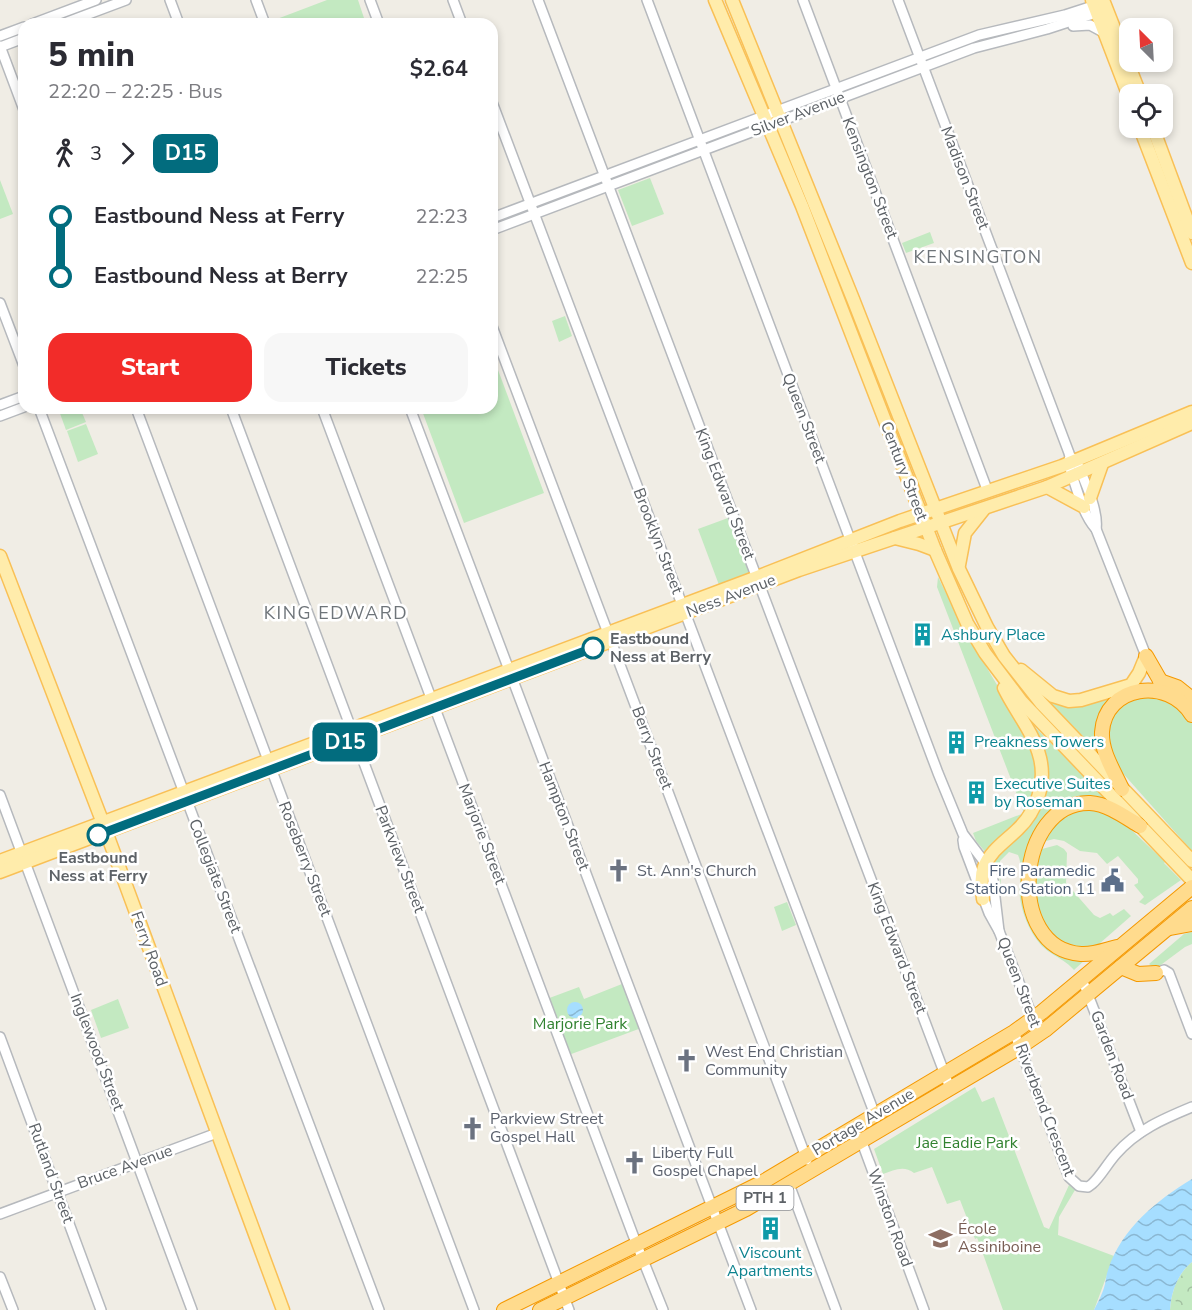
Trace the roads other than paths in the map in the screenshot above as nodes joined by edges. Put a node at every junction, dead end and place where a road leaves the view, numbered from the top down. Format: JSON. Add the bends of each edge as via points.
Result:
{"nodes":[{"id":1,"x":96,"y":0,"type":"edge"},
{"id":2,"x":126,"y":0,"type":"edge"},
{"id":3,"x":170,"y":0,"type":"edge"},
{"id":4,"x":256,"y":0,"type":"edge"},
{"id":5,"x":370,"y":0,"type":"edge"},
{"id":6,"x":453,"y":0,"type":"edge"},
{"id":7,"x":538,"y":0,"type":"edge"},
{"id":8,"x":647,"y":0,"type":"edge"},
{"id":9,"x":716,"y":0,"type":"edge"},
{"id":10,"x":732,"y":0,"type":"edge"},
{"id":11,"x":803,"y":0,"type":"edge"},
{"id":12,"x":898,"y":0,"type":"edge"},
{"id":13,"x":1099,"y":5,"type":"edge"},
{"id":14,"x":80,"y":6,"type":"junction"},
{"id":15,"x":48,"y":18,"type":"edge"},
{"id":16,"x":85,"y":18,"type":"edge"},
{"id":17,"x":90,"y":18,"type":"edge"},
{"id":18,"x":177,"y":18,"type":"edge"},
{"id":19,"x":263,"y":18,"type":"edge"},
{"id":20,"x":377,"y":18,"type":"edge"},
{"id":21,"x":460,"y":18,"type":"edge"},
{"id":22,"x":18,"y":29,"type":"edge"},
{"id":23,"x":1047,"y":29,"type":"junction"},
{"id":24,"x":1103,"y":32,"type":"junction"},
{"id":25,"x":0,"y":36,"type":"edge"},
{"id":26,"x":18,"y":40,"type":"edge"},
{"id":27,"x":0,"y":47,"type":"edge"},
{"id":28,"x":919,"y":57,"type":"junction"},
{"id":29,"x":923,"y":67,"type":"junction"},
{"id":30,"x":1124,"y":84,"type":"edge"},
{"id":31,"x":1135,"y":84,"type":"edge"},
{"id":32,"x":836,"y":88,"type":"junction"},
{"id":33,"x":18,"y":94,"type":"edge"},
{"id":34,"x":840,"y":98,"type":"junction"},
{"id":35,"x":780,"y":115,"type":"junction"},
{"id":36,"x":498,"y":118,"type":"edge"},
{"id":37,"x":765,"y":120,"type":"junction"},
{"id":38,"x":1144,"y":138,"type":"edge"},
{"id":39,"x":1157,"y":138,"type":"edge"},
{"id":40,"x":700,"y":139,"type":"junction"},
{"id":41,"x":704,"y":150,"type":"junction"},
{"id":42,"x":605,"y":175,"type":"junction"},
{"id":43,"x":609,"y":186,"type":"junction"},
{"id":44,"x":530,"y":204,"type":"junction"},
{"id":45,"x":534,"y":214,"type":"junction"},
{"id":46,"x":498,"y":216,"type":"edge"},
{"id":47,"x":498,"y":228,"type":"edge"},
{"id":48,"x":1192,"y":233,"type":"edge"},
{"id":49,"x":1192,"y":263,"type":"edge"},
{"id":50,"x":0,"y":303,"type":"edge"},
{"id":51,"x":498,"y":342,"type":"edge"},
{"id":52,"x":18,"y":350,"type":"edge"},
{"id":53,"x":18,"y":398,"type":"edge"},
{"id":54,"x":0,"y":405,"type":"edge"},
{"id":55,"x":18,"y":409,"type":"edge"},
{"id":56,"x":1192,"y":412,"type":"edge"},
{"id":57,"x":41,"y":414,"type":"edge"},
{"id":58,"x":138,"y":414,"type":"edge"},
{"id":59,"x":233,"y":414,"type":"edge"},
{"id":60,"x":324,"y":414,"type":"edge"},
{"id":61,"x":412,"y":414,"type":"edge"},
{"id":62,"x":0,"y":416,"type":"edge"},
{"id":63,"x":1192,"y":423,"type":"edge"},
{"id":64,"x":1071,"y":460,"type":"junction"},
{"id":65,"x":1102,"y":464,"type":"junction"},
{"id":66,"x":1077,"y":474,"type":"junction"},
{"id":67,"x":923,"y":479,"type":"junction"},
{"id":68,"x":1047,"y":487,"type":"junction"},
{"id":69,"x":910,"y":488,"type":"junction"},
{"id":70,"x":988,"y":492,"type":"junction"},
{"id":71,"x":966,"y":498,"type":"junction"},
{"id":72,"x":1087,"y":502,"type":"junction"},
{"id":73,"x":984,"y":508,"type":"junction"},
{"id":74,"x":934,"y":509,"type":"junction"},
{"id":75,"x":921,"y":514,"type":"junction"},
{"id":76,"x":900,"y":521,"type":"junction"},
{"id":77,"x":940,"y":522,"type":"junction"},
{"id":78,"x":926,"y":527,"type":"junction"},
{"id":79,"x":894,"y":538,"type":"junction"},
{"id":80,"x":852,"y":546,"type":"junction"},
{"id":81,"x":935,"y":550,"type":"junction"},
{"id":82,"x":0,"y":556,"type":"edge"},
{"id":83,"x":959,"y":569,"type":"junction"},
{"id":84,"x":758,"y":581,"type":"junction"},
{"id":85,"x":684,"y":609,"type":"junction"},
{"id":86,"x":610,"y":637,"type":"junction"},
{"id":87,"x":1004,"y":656,"type":"junction"},
{"id":88,"x":1146,"y":656,"type":"junction"},
{"id":89,"x":994,"y":665,"type":"junction"},
{"id":90,"x":511,"y":675,"type":"junction"},
{"id":91,"x":1161,"y":682,"type":"junction"},
{"id":92,"x":1131,"y":685,"type":"junction"},
{"id":93,"x":1192,"y":699,"type":"edge"},
{"id":94,"x":433,"y":704,"type":"junction"},
{"id":95,"x":1192,"y":715,"type":"edge"},
{"id":96,"x":353,"y":734,"type":"junction"},
{"id":97,"x":270,"y":765,"type":"junction"},
{"id":98,"x":1122,"y":789,"type":"junction"},
{"id":99,"x":0,"y":795,"type":"edge"},
{"id":100,"x":185,"y":797,"type":"junction"},
{"id":101,"x":97,"y":810,"type":"junction"},
{"id":102,"x":1140,"y":826,"type":"junction"},
{"id":103,"x":104,"y":827,"type":"junction"},
{"id":104,"x":83,"y":830,"type":"junction"},
{"id":105,"x":963,"y":834,"type":"junction"},
{"id":106,"x":23,"y":858,"type":"junction"},
{"id":107,"x":0,"y":861,"type":"edge"},
{"id":108,"x":1192,"y":861,"type":"edge"},
{"id":109,"x":986,"y":863,"type":"junction"},
{"id":110,"x":0,"y":872,"type":"edge"},
{"id":111,"x":1191,"y":887,"type":"edge"},
{"id":112,"x":983,"y":899,"type":"junction"},
{"id":113,"x":1192,"y":908,"type":"edge"},
{"id":114,"x":1192,"y":924,"type":"edge"},
{"id":115,"x":1167,"y":929,"type":"junction"},
{"id":116,"x":999,"y":931,"type":"junction"},
{"id":117,"x":1122,"y":945,"type":"junction"},
{"id":118,"x":1142,"y":950,"type":"junction"},
{"id":119,"x":1121,"y":967,"type":"junction"},
{"id":120,"x":1156,"y":973,"type":"junction"},
{"id":121,"x":1082,"y":978,"type":"junction"},
{"id":122,"x":1088,"y":994,"type":"junction"},
{"id":123,"x":1033,"y":1019,"type":"junction"},
{"id":124,"x":1014,"y":1032,"type":"junction"},
{"id":125,"x":1039,"y":1034,"type":"junction"},
{"id":126,"x":1192,"y":1034,"type":"edge"},
{"id":127,"x":0,"y":1037,"type":"edge"},
{"id":128,"x":1020,"y":1047,"type":"junction"},
{"id":129,"x":945,"y":1074,"type":"junction"},
{"id":130,"x":950,"y":1088,"type":"junction"},
{"id":131,"x":1192,"y":1107,"type":"edge"},
{"id":132,"x":875,"y":1115,"type":"junction"},
{"id":133,"x":856,"y":1126,"type":"junction"},
{"id":134,"x":1141,"y":1132,"type":"junction"},
{"id":135,"x":217,"y":1133,"type":"junction"},
{"id":136,"x":861,"y":1142,"type":"junction"},
{"id":137,"x":806,"y":1156,"type":"junction"},
{"id":138,"x":137,"y":1163,"type":"junction"},
{"id":139,"x":811,"y":1171,"type":"junction"},
{"id":140,"x":789,"y":1184,"type":"junction"},
{"id":141,"x":58,"y":1192,"type":"junction"},
{"id":142,"x":712,"y":1208,"type":"junction"},
{"id":143,"x":0,"y":1214,"type":"edge"},
{"id":144,"x":718,"y":1223,"type":"junction"},
{"id":145,"x":637,"y":1245,"type":"junction"},
{"id":146,"x":644,"y":1259,"type":"junction"},
{"id":147,"x":0,"y":1277,"type":"edge"},
{"id":148,"x":559,"y":1283,"type":"junction"},
{"id":149,"x":567,"y":1304,"type":"edge"},
{"id":150,"x":13,"y":1310,"type":"edge"},
{"id":151,"x":101,"y":1310,"type":"edge"},
{"id":152,"x":192,"y":1310,"type":"edge"},
{"id":153,"x":283,"y":1310,"type":"edge"},
{"id":154,"x":379,"y":1310,"type":"edge"},
{"id":155,"x":474,"y":1310,"type":"edge"},
{"id":156,"x":504,"y":1310,"type":"edge"},
{"id":157,"x":540,"y":1310,"type":"edge"},
{"id":158,"x":663,"y":1310,"type":"edge"},
{"id":159,"x":750,"y":1310,"type":"edge"},
{"id":160,"x":837,"y":1310,"type":"edge"},
{"id":161,"x":924,"y":1310,"type":"edge"}],
"edges":[{"from":1,"to":14,"type":"street"},
{"from":2,"to":17,"type":"street"},
{"from":3,"to":18,"type":"street"},
{"from":4,"to":19,"type":"street"},
{"from":5,"to":20,"type":"street"},
{"from":6,"to":21,"type":"street"},
{"from":7,"to":42,"type":"street","name":"King Edward Street"},
{"from":8,"to":40,"type":"street","name":"Queen Street"},
{"from":9,"to":37,"type":"main road","name":"Century Street"},
{"from":10,"to":35,"type":"main road","name":"Century Street"},
{"from":11,"to":32,"type":"street","name":"Kensington Street"},
{"from":12,"to":28,"type":"street","name":"Madison Street"},
{"from":13,"to":23,"type":"street","name":"Silver Avenue"},
{"from":13,"to":24,"type":"main road"},
{"from":13,"to":28,"type":"street","name":"Silver Avenue","via":[[979,34]]},
{"from":13,"to":31,"type":"main road"},
{"from":14,"to":15,"type":"street"},
{"from":14,"to":16,"type":"street"},
{"from":22,"to":25,"type":"street"},
{"from":23,"to":24,"type":"street","via":[[1087,24]]},
{"from":23,"to":29,"type":"street","name":"Silver Avenue","via":[[994,41]]},
{"from":24,"to":30,"type":"main road"},
{"from":26,"to":27,"type":"street"},
{"from":27,"to":33,"type":"street"},
{"from":28,"to":29,"type":"street","name":"Madison Street"},
{"from":28,"to":32,"type":"street","name":"Silver Avenue"},
{"from":29,"to":34,"type":"street","name":"Silver Avenue"},
{"from":29,"to":64,"type":"street","name":"Madison Street"},
{"from":32,"to":34,"type":"street","name":"Kensington Street"},
{"from":32,"to":35,"type":"street","name":"Silver Avenue"},
{"from":34,"to":35,"type":"street","name":"Silver Avenue"},
{"from":34,"to":70,"type":"street","name":"Kensington Street"},
{"from":35,"to":37,"type":"street","name":"Silver Avenue"},
{"from":35,"to":67,"type":"main road","name":"Century Street"},
{"from":36,"to":44,"type":"street","name":"Brooklyn Street"},
{"from":37,"to":40,"type":"street","name":"Silver Avenue"},
{"from":37,"to":41,"type":"street","name":"Silver Avenue"},
{"from":37,"to":69,"type":"main road","name":"Century Street","via":[[828,270]]},
{"from":38,"to":49,"type":"main road"},
{"from":39,"to":48,"type":"main road"},
{"from":40,"to":41,"type":"street","name":"Queen Street"},
{"from":40,"to":42,"type":"street","name":"Silver Avenue"},
{"from":41,"to":43,"type":"street","name":"Silver Avenue"},
{"from":41,"to":80,"type":"street","name":"Queen Street"},
{"from":42,"to":43,"type":"street","name":"King Edward Street"},
{"from":42,"to":44,"type":"street","name":"Silver Avenue"},
{"from":43,"to":45,"type":"street","name":"Silver Avenue"},
{"from":43,"to":84,"type":"street","name":"King Edward Street"},
{"from":44,"to":45,"type":"street","name":"Brooklyn Street"},
{"from":44,"to":46,"type":"street","name":"Silver Avenue"},
{"from":45,"to":47,"type":"street","name":"Silver Avenue"},
{"from":45,"to":85,"type":"street","name":"Brooklyn Street"},
{"from":50,"to":52,"type":"street"},
{"from":51,"to":86,"type":"street","name":"Berry Street"},
{"from":53,"to":54,"type":"street"},
{"from":55,"to":62,"type":"street"},
{"from":56,"to":64,"type":"main road","name":"Ness Avenue"},
{"from":57,"to":100,"type":"street","name":"Collegiate Street"},
{"from":58,"to":97,"type":"street","name":"Roseberry Street"},
{"from":59,"to":96,"type":"street","name":"Parkview Street"},
{"from":60,"to":94,"type":"street","name":"Marjorie Street"},
{"from":61,"to":90,"type":"street","name":"Hampton Street"},
{"from":63,"to":65,"type":"main road","name":"Ness Avenue"},
{"from":64,"to":66,"type":"street","name":"Madison Street"},
{"from":64,"to":70,"type":"main road","name":"Ness Avenue"},
{"from":65,"to":66,"type":"main road","name":"Ness Avenue"},
{"from":65,"to":72,"type":"main road"},
{"from":66,"to":68,"type":"main road","name":"Ness Avenue"},
{"from":66,"to":72,"type":"street","name":"Madison Street"},
{"from":67,"to":71,"type":"main road","via":[[945,498]]},
{"from":67,"to":74,"type":"main road","name":"Century Street"},
{"from":68,"to":72,"type":"main road"},
{"from":68,"to":73,"type":"main road","name":"Ness Avenue"},
{"from":69,"to":75,"type":"main road","name":"Century Street"},
{"from":69,"to":76,"type":"main road","via":[[910,502]]},
{"from":70,"to":71,"type":"main road","name":"Ness Avenue"},
{"from":71,"to":74,"type":"main road","name":"Ness Avenue"},
{"from":72,"to":88,"type":"street","name":"Madison Street"},
{"from":73,"to":77,"type":"main road","name":"Ness Avenue"},
{"from":73,"to":83,"type":"main road","via":[[966,533]]},
{"from":74,"to":75,"type":"main road","name":"Ness Avenue"},
{"from":74,"to":77,"type":"main road","name":"Century Street"},
{"from":75,"to":76,"type":"main road","name":"Ness Avenue"},
{"from":75,"to":78,"type":"main road","name":"Century Street"},
{"from":76,"to":80,"type":"main road","name":"Ness Avenue"},
{"from":77,"to":78,"type":"main road","name":"Ness Avenue"},
{"from":77,"to":83,"type":"main road","name":"Century Street"},
{"from":78,"to":79,"type":"main road","name":"Ness Avenue"},
{"from":78,"to":81,"type":"main road","name":"Century Street"},
{"from":79,"to":80,"type":"main road","name":"Ness Avenue"},
{"from":79,"to":81,"type":"main road"},
{"from":80,"to":84,"type":"main road","name":"Ness Avenue"},
{"from":80,"to":105,"type":"street","name":"Queen Street"},
{"from":81,"to":89,"type":"main road","name":"Century Street","via":[[962,613]]},
{"from":82,"to":101,"type":"main road","name":"Ferry Road"},
{"from":83,"to":87,"type":"main road","name":"Century Street"},
{"from":84,"to":85,"type":"main road","name":"Ness Avenue"},
{"from":84,"to":129,"type":"street","name":"King Edward Street"},
{"from":85,"to":86,"type":"main road","name":"Ness Avenue"},
{"from":85,"to":132,"type":"street","name":"Brooklyn Street"},
{"from":86,"to":90,"type":"main road","name":"Ness Avenue"},
{"from":86,"to":137,"type":"street","name":"Berry Street"},
{"from":87,"to":92,"type":"main road","via":[[1045,691],[1063,700],[1087,699]]},
{"from":87,"to":98,"type":"main road","name":"Century Street","via":[[1041,703]]},
{"from":88,"to":91,"type":"highway"},
{"from":88,"to":92,"type":"main road"},
{"from":89,"to":102,"type":"main road","name":"Century Street","via":[[1044,728]]},
{"from":89,"to":109,"type":"main road","via":[[1036,747],[1042,776],[1031,813]]},
{"from":90,"to":94,"type":"main road","name":"Ness Avenue"},
{"from":90,"to":142,"type":"street","name":"Hampton Street"},
{"from":91,"to":92,"type":"highway"},
{"from":91,"to":93,"type":"highway","via":[[1177,687]]},
{"from":94,"to":96,"type":"main road","name":"Ness Avenue"},
{"from":94,"to":145,"type":"street","name":"Marjorie Street"},
{"from":95,"to":98,"type":"highway","via":[[1181,701],[1160,691],[1126,696],[1115,705],[1105,720],[1102,737]]},
{"from":96,"to":97,"type":"main road","name":"Ness Avenue"},
{"from":96,"to":148,"type":"street","name":"Parkview Street"},
{"from":97,"to":100,"type":"main road","name":"Ness Avenue"},
{"from":97,"to":155,"type":"street","name":"Roseberry Street"},
{"from":98,"to":108,"type":"main road","name":"Century Street"},
{"from":99,"to":106,"type":"street","name":"Inglewood Street"},
{"from":100,"to":103,"type":"main road","name":"Ness Avenue"},
{"from":100,"to":154,"type":"street","name":"Collegiate Street"},
{"from":101,"to":103,"type":"main road","name":"Ferry Road"},
{"from":101,"to":104,"type":"main road"},
{"from":102,"to":111,"type":"main road","name":"Century Street"},
{"from":102,"to":117,"type":"highway","via":[[1098,804],[1075,806],[1049,824],[1030,864],[1032,909],[1050,941],[1080,954]]},
{"from":103,"to":104,"type":"main road","name":"Ness Avenue"},
{"from":103,"to":106,"type":"main road","name":"Ness Avenue"},
{"from":103,"to":135,"type":"main road","name":"Ferry Road"},
{"from":104,"to":106,"type":"main road","name":"Ness Avenue"},
{"from":105,"to":109,"type":"street","name":"Queen Street"},
{"from":105,"to":112,"type":"street","name":"Queen Street"},
{"from":106,"to":107,"type":"main road","name":"Ness Avenue"},
{"from":106,"to":110,"type":"main road","name":"Ness Avenue"},
{"from":106,"to":138,"type":"street","name":"Inglewood Street"},
{"from":109,"to":112,"type":"main road"},
{"from":109,"to":116,"type":"street","name":"Queen Street","via":[[994,878]]},
{"from":111,"to":117,"type":"highway","name":"Portage Avenue","number":"PTH 1"},
{"from":112,"to":116,"type":"street","name":"Queen Street"},
{"from":113,"to":115,"type":"highway","name":"Portage Avenue","number":"PTH 1"},
{"from":114,"to":115,"type":"highway"},
{"from":115,"to":118,"type":"highway","name":"Portage Avenue","number":"PTH 1"},
{"from":116,"to":123,"type":"street","name":"Queen Street"},
{"from":117,"to":121,"type":"highway","name":"Portage Avenue","number":"PTH 1"},
{"from":118,"to":119,"type":"highway","name":"Portage Avenue","number":"PTH 1"},
{"from":118,"to":120,"type":"highway","via":[[1146,964]]},
{"from":119,"to":120,"type":"highway","via":[[1138,974]]},
{"from":119,"to":122,"type":"highway","name":"Portage Avenue","number":"PTH 1"},
{"from":120,"to":126,"type":"street","via":[[1164,970],[1169,974]]},
{"from":121,"to":122,"type":"street","name":"Garden Road"},
{"from":121,"to":123,"type":"highway","name":"Portage Avenue","number":"PTH 1"},
{"from":122,"to":125,"type":"highway","name":"Portage Avenue","number":"PTH 1"},
{"from":122,"to":134,"type":"street","name":"Garden Road"},
{"from":123,"to":124,"type":"highway","name":"Portage Avenue","number":"PTH 1"},
{"from":123,"to":125,"type":"street","name":"Queen Street"},
{"from":124,"to":128,"type":"street","name":"Riverbend Crescent"},
{"from":124,"to":129,"type":"highway","name":"Portage Avenue","number":"PTH 1"},
{"from":125,"to":128,"type":"highway","name":"Portage Avenue","number":"PTH 1"},
{"from":127,"to":141,"type":"street","name":"Rutland Street"},
{"from":128,"to":130,"type":"highway","name":"Portage Avenue","number":"PTH 1"},
{"from":128,"to":134,"type":"street","name":"Riverbend Crescent","via":[[1074,1184],[1092,1184],[1115,1155]]},
{"from":129,"to":130,"type":"street","name":"King Edward Street"},
{"from":129,"to":132,"type":"highway","name":"Portage Avenue","number":"PTH 1"},
{"from":130,"to":136,"type":"highway","name":"Portage Avenue","number":"PTH 1"},
{"from":131,"to":134,"type":"street","name":"Riverbend Crescent"},
{"from":132,"to":133,"type":"highway","name":"Portage Avenue","number":"PTH 1"},
{"from":133,"to":136,"type":"street","name":"Winston Road"},
{"from":133,"to":137,"type":"highway","name":"Portage Avenue","number":"PTH 1"},
{"from":135,"to":138,"type":"street","name":"Bruce Avenue"},
{"from":135,"to":153,"type":"main road","name":"Ferry Road"},
{"from":136,"to":139,"type":"highway","name":"Portage Avenue","number":"PTH 1"},
{"from":136,"to":161,"type":"street","name":"Winston Road"},
{"from":137,"to":139,"type":"street","name":"Berry Street"},
{"from":137,"to":142,"type":"highway","name":"Portage Avenue","number":"PTH 1"},
{"from":138,"to":141,"type":"street","name":"Bruce Avenue"},
{"from":138,"to":152,"type":"street","name":"Inglewood Street"},
{"from":139,"to":140,"type":"highway","name":"Portage Avenue","number":"PTH 1"},
{"from":140,"to":144,"type":"highway","name":"Portage Avenue","number":"PTH 1"},
{"from":140,"to":160,"type":"street"},
{"from":141,"to":143,"type":"street","name":"Bruce Avenue"},
{"from":141,"to":151,"type":"street","name":"Rutland Street"},
{"from":142,"to":144,"type":"street","name":"Hampton Street"},
{"from":142,"to":145,"type":"highway","name":"Portage Avenue","number":"PTH 1"},
{"from":144,"to":146,"type":"highway","name":"Portage Avenue","number":"PTH 1"},
{"from":144,"to":159,"type":"street","name":"Hampton Street"},
{"from":145,"to":146,"type":"street","name":"Marjorie Street"},
{"from":145,"to":148,"type":"highway","name":"Portage Avenue","number":"PTH 1"},
{"from":146,"to":149,"type":"highway","name":"Portage Avenue","number":"PTH 1"},
{"from":146,"to":158,"type":"street","name":"Marjorie Street"},
{"from":147,"to":150,"type":"street"},
{"from":148,"to":149,"type":"street","name":"Parkview Street"},
{"from":148,"to":156,"type":"highway","name":"Portage Avenue","number":"PTH 1"},
{"from":149,"to":157,"type":"highway","name":"Portage Avenue","number":"PTH 1"}]}
